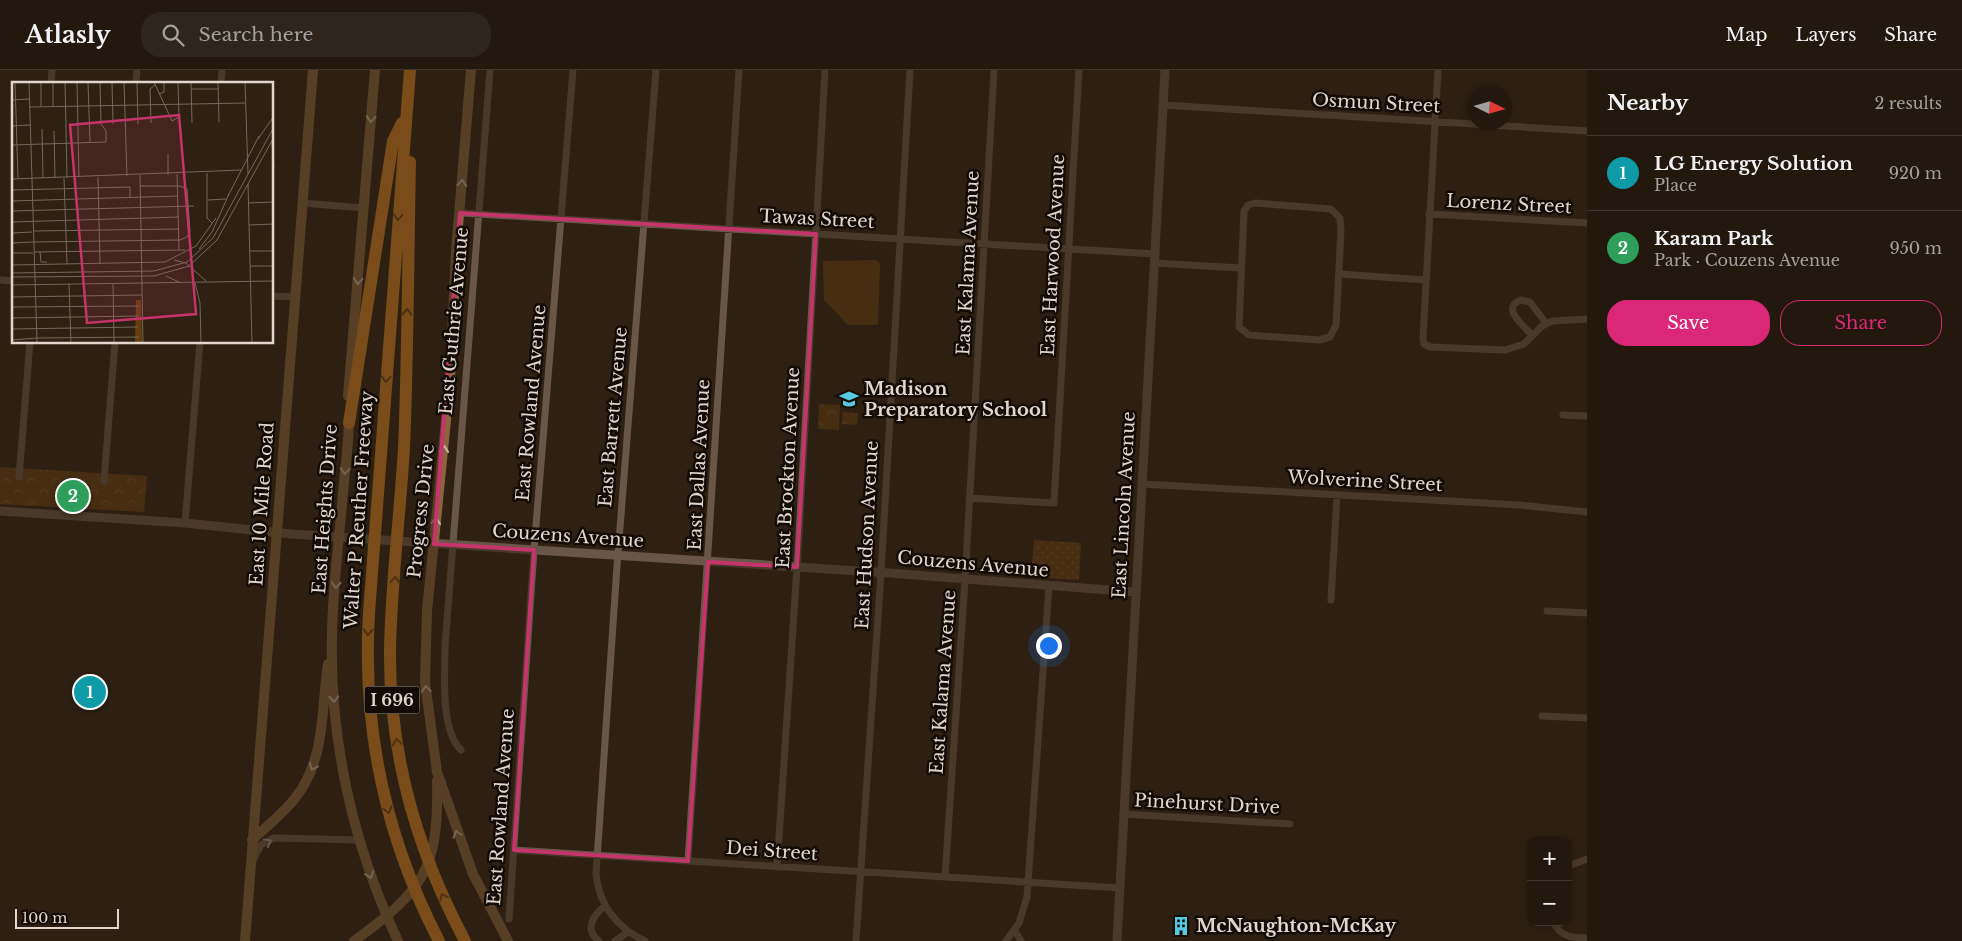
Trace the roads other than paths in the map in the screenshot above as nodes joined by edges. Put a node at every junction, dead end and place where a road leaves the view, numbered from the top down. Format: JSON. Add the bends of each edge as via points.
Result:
{"nodes":[{"id":1,"x":313,"y":70,"type":"edge"},
{"id":2,"x":375,"y":70,"type":"edge"},
{"id":3,"x":411,"y":70,"type":"edge"},
{"id":4,"x":471,"y":70,"type":"edge"},
{"id":5,"x":490,"y":70,"type":"edge"},
{"id":6,"x":573,"y":70,"type":"edge"},
{"id":7,"x":656,"y":70,"type":"edge"},
{"id":8,"x":739,"y":70,"type":"edge"},
{"id":9,"x":825,"y":70,"type":"edge"},
{"id":10,"x":910,"y":70,"type":"edge"},
{"id":11,"x":994,"y":70,"type":"edge"},
{"id":12,"x":1079,"y":70,"type":"edge"},
{"id":13,"x":1165,"y":70,"type":"edge"},
{"id":14,"x":1438,"y":70,"type":"edge"},
{"id":15,"x":1163,"y":105,"type":"junction"},
{"id":16,"x":405,"y":116,"type":"junction"},
{"id":17,"x":1435,"y":121,"type":"junction"},
{"id":18,"x":1587,"y":131,"type":"edge"},
{"id":19,"x":302,"y":203,"type":"junction"},
{"id":20,"x":364,"y":208,"type":"junction"},
{"id":21,"x":460,"y":213,"type":"junction"},
{"id":22,"x":478,"y":214,"type":"junction"},
{"id":23,"x":1429,"y":214,"type":"junction"},
{"id":24,"x":561,"y":220,"type":"junction"},
{"id":25,"x":1587,"y":223,"type":"edge"},
{"id":26,"x":644,"y":224,"type":"junction"},
{"id":27,"x":728,"y":229,"type":"junction"},
{"id":28,"x":816,"y":234,"type":"junction"},
{"id":29,"x":900,"y":240,"type":"junction"},
{"id":30,"x":984,"y":244,"type":"junction"},
{"id":31,"x":1068,"y":249,"type":"junction"},
{"id":32,"x":1155,"y":258,"type":"junction"},
{"id":33,"x":1241,"y":268,"type":"junction"},
{"id":34,"x":1339,"y":274,"type":"junction"},
{"id":35,"x":1426,"y":280,"type":"junction"},
{"id":36,"x":274,"y":296,"type":"edge"},
{"id":37,"x":294,"y":297,"type":"junction"},
{"id":38,"x":1587,"y":319,"type":"edge"},
{"id":39,"x":1546,"y":323,"type":"junction"},
{"id":40,"x":1532,"y":335,"type":"junction"},
{"id":41,"x":30,"y":344,"type":"edge"},
{"id":42,"x":115,"y":344,"type":"edge"},
{"id":43,"x":200,"y":344,"type":"edge"},
{"id":44,"x":1563,"y":415,"type":"dead end"},
{"id":45,"x":1587,"y":416,"type":"edge"},
{"id":46,"x":349,"y":423,"type":"junction"},
{"id":47,"x":19,"y":477,"type":"dead end"},
{"id":48,"x":104,"y":481,"type":"dead end"},
{"id":49,"x":1142,"y":484,"type":"junction"},
{"id":50,"x":1337,"y":495,"type":"junction"},
{"id":51,"x":970,"y":498,"type":"junction"},
{"id":52,"x":0,"y":511,"type":"edge"},
{"id":53,"x":1587,"y":512,"type":"edge"},
{"id":54,"x":185,"y":524,"type":"junction"},
{"id":55,"x":276,"y":533,"type":"junction"},
{"id":56,"x":339,"y":537,"type":"junction"},
{"id":57,"x":434,"y":544,"type":"junction"},
{"id":58,"x":451,"y":545,"type":"junction"},
{"id":59,"x":534,"y":550,"type":"junction"},
{"id":60,"x":617,"y":556,"type":"junction"},
{"id":61,"x":708,"y":562,"type":"junction"},
{"id":62,"x":797,"y":567,"type":"junction"},
{"id":63,"x":881,"y":573,"type":"junction"},
{"id":64,"x":965,"y":580,"type":"junction"},
{"id":65,"x":1049,"y":586,"type":"junction"},
{"id":66,"x":1135,"y":592,"type":"junction"},
{"id":67,"x":1331,"y":600,"type":"dead end"},
{"id":68,"x":1548,"y":611,"type":"dead end"},
{"id":69,"x":1587,"y":613,"type":"edge"},
{"id":70,"x":332,"y":633,"type":"junction"},
{"id":71,"x":1542,"y":716,"type":"dead end"},
{"id":72,"x":1587,"y":718,"type":"edge"},
{"id":73,"x":461,"y":750,"type":"dead end"},
{"id":74,"x":437,"y":772,"type":"junction"},
{"id":75,"x":1123,"y":814,"type":"junction"},
{"id":76,"x":1290,"y":824,"type":"dead end"},
{"id":77,"x":252,"y":840,"type":"junction"},
{"id":78,"x":359,"y":840,"type":"junction"},
{"id":79,"x":514,"y":850,"type":"junction"},
{"id":80,"x":596,"y":856,"type":"junction"},
{"id":81,"x":1587,"y":859,"type":"edge"},
{"id":82,"x":688,"y":861,"type":"junction"},
{"id":83,"x":250,"y":864,"type":"junction"},
{"id":84,"x":1572,"y":865,"type":"edge"},
{"id":85,"x":777,"y":867,"type":"junction"},
{"id":86,"x":860,"y":872,"type":"junction"},
{"id":87,"x":945,"y":877,"type":"junction"},
{"id":88,"x":1029,"y":882,"type":"junction"},
{"id":89,"x":1120,"y":888,"type":"junction"},
{"id":90,"x":605,"y":906,"type":"junction"},
{"id":91,"x":386,"y":917,"type":"junction"},
{"id":92,"x":509,"y":919,"type":"dead end"},
{"id":93,"x":1557,"y":926,"type":"edge"},
{"id":94,"x":1015,"y":931,"type":"junction"},
{"id":95,"x":628,"y":932,"type":"junction"},
{"id":96,"x":1587,"y":938,"type":"edge"},
{"id":97,"x":245,"y":941,"type":"edge"},
{"id":98,"x":354,"y":941,"type":"edge"},
{"id":99,"x":398,"y":941,"type":"edge"},
{"id":100,"x":439,"y":941,"type":"edge"},
{"id":101,"x":464,"y":941,"type":"edge"},
{"id":102,"x":508,"y":941,"type":"edge"},
{"id":103,"x":599,"y":941,"type":"edge"},
{"id":104,"x":615,"y":941,"type":"edge"},
{"id":105,"x":645,"y":941,"type":"edge"},
{"id":106,"x":856,"y":941,"type":"edge"},
{"id":107,"x":1006,"y":941,"type":"edge"},
{"id":108,"x":1021,"y":941,"type":"edge"},
{"id":109,"x":1117,"y":941,"type":"edge"}],
"edges":[{"from":1,"to":19,"type":"main road","name":"East 10 Mile Road"},
{"from":2,"to":20,"type":"main road","name":"East Heights Drive","one_way":true},
{"from":3,"to":16,"type":"highway","name":"Walter P Reuther Freeway","number":"I 696"},
{"from":101,"to":3,"type":"highway","number":"I 696","one_way":true,"via":[[424,851],[400,764],[394,725],[390,650],[404,448]]},
{"from":21,"to":4,"type":"main road","name":"Progress Drive","one_way":true},
{"from":5,"to":22,"type":"street","name":"East Guthrie Avenue"},
{"from":6,"to":24,"type":"street","name":"East Rowland Avenue"},
{"from":7,"to":26,"type":"street","name":"East Barrett Avenue"},
{"from":8,"to":27,"type":"street","name":"East Dallas Avenue"},
{"from":9,"to":28,"type":"street","name":"East Brockton Avenue"},
{"from":10,"to":29,"type":"street","name":"East Hudson Avenue"},
{"from":11,"to":30,"type":"street","name":"East Kalama Avenue"},
{"from":12,"to":31,"type":"street","name":"East Harwood Avenue"},
{"from":13,"to":15,"type":"street","name":"East Lincoln Avenue"},
{"from":14,"to":17,"type":"street"},
{"from":15,"to":17,"type":"street","name":"Osmun Street"},
{"from":15,"to":32,"type":"street","name":"East Lincoln Avenue"},
{"from":16,"to":46,"type":"highway","via":[[393,140]]},
{"from":16,"to":100,"type":"highway","name":"Walter P Reuther Freeway","number":"I 696","one_way":true,"via":[[369,613],[368,686],[375,750],[388,812],[410,880]]},
{"from":17,"to":18,"type":"street","name":"Osmun Street"},
{"from":17,"to":23,"type":"street"},
{"from":19,"to":20,"type":"street"},
{"from":19,"to":37,"type":"main road","name":"East 10 Mile Road"},
{"from":20,"to":46,"type":"main road","name":"East Heights Drive","one_way":true,"via":[[348,392]]},
{"from":21,"to":22,"type":"street","name":"Tawas Street"},
{"from":57,"to":21,"type":"main road","name":"Progress Drive","one_way":true,"via":[[449,390]]},
{"from":22,"to":24,"type":"street","name":"Tawas Street"},
{"from":22,"to":58,"type":"street","name":"East Guthrie Avenue"},
{"from":23,"to":25,"type":"street","name":"Lorenz Street"},
{"from":23,"to":35,"type":"street"},
{"from":24,"to":26,"type":"street","name":"Tawas Street"},
{"from":24,"to":59,"type":"street","name":"East Rowland Avenue"},
{"from":26,"to":27,"type":"street","name":"Tawas Street"},
{"from":26,"to":60,"type":"street","name":"East Barrett Avenue"},
{"from":27,"to":28,"type":"street","name":"Tawas Street"},
{"from":27,"to":61,"type":"street","name":"East Dallas Avenue"},
{"from":28,"to":29,"type":"street","name":"Tawas Street"},
{"from":28,"to":62,"type":"street","name":"East Brockton Avenue"},
{"from":29,"to":30,"type":"street","name":"Tawas Street"},
{"from":29,"to":63,"type":"street","name":"East Hudson Avenue"},
{"from":30,"to":31,"type":"street","name":"Tawas Street"},
{"from":30,"to":51,"type":"street","name":"East Kalama Avenue"},
{"from":31,"to":32,"type":"street","name":"Tawas Street"},
{"from":31,"to":51,"type":"street","name":"East Harwood Avenue","via":[[1054,503]]},
{"from":32,"to":33,"type":"street","name":"Tawas Street"},
{"from":32,"to":49,"type":"street","name":"East Lincoln Avenue"},
{"from":33,"to":34,"type":"street","via":[[1238,322],[1242,331],[1249,335],[1310,339],[1326,338],[1335,330]]},
{"from":33,"to":34,"type":"street","via":[[1246,207],[1253,203],[1271,204],[1336,211],[1342,222]]},
{"from":34,"to":35,"type":"street"},
{"from":35,"to":40,"type":"street","via":[[1423,338],[1427,346],[1504,350],[1521,345]]},
{"from":36,"to":37,"type":"street"},
{"from":37,"to":55,"type":"main road","name":"East 10 Mile Road"},
{"from":38,"to":39,"type":"street","via":[[1558,319]]},
{"from":39,"to":40,"type":"street"},
{"from":39,"to":40,"type":"street","via":[[1530,302],[1521,300],[1515,303],[1512,308],[1514,316]]},
{"from":41,"to":47,"type":"street"},
{"from":42,"to":48,"type":"street"},
{"from":43,"to":54,"type":"street"},
{"from":44,"to":45,"type":"street"},
{"from":46,"to":56,"type":"main road","name":"East Heights Drive","one_way":true},
{"from":49,"to":50,"type":"street","name":"Wolverine Street"},
{"from":49,"to":66,"type":"street","name":"East Lincoln Avenue"},
{"from":50,"to":53,"type":"street","name":"Wolverine Street"},
{"from":50,"to":67,"type":"street"},
{"from":51,"to":64,"type":"street","name":"East Kalama Avenue"},
{"from":52,"to":54,"type":"street","name":"Couzens Avenue"},
{"from":54,"to":55,"type":"street","name":"Couzens Avenue"},
{"from":55,"to":56,"type":"street","name":"Couzens Avenue"},
{"from":55,"to":77,"type":"main road","name":"East 10 Mile Road"},
{"from":56,"to":57,"type":"street","name":"Couzens Avenue"},
{"from":56,"to":70,"type":"main road","name":"East Heights Drive","one_way":true},
{"from":57,"to":58,"type":"street","name":"Couzens Avenue"},
{"from":74,"to":57,"type":"main road","name":"Progress Drive","one_way":true,"via":[[425,682]]},
{"from":58,"to":59,"type":"street","name":"Couzens Avenue"},
{"from":58,"to":73,"type":"street","name":"East Guthrie Avenue","via":[[445,686],[450,735]]},
{"from":59,"to":60,"type":"street","name":"Couzens Avenue"},
{"from":59,"to":79,"type":"street","name":"East Rowland Avenue"},
{"from":60,"to":61,"type":"street","name":"Couzens Avenue"},
{"from":60,"to":80,"type":"street","name":"East Barrett Avenue"},
{"from":61,"to":62,"type":"street","name":"Couzens Avenue"},
{"from":61,"to":82,"type":"street","name":"East Dallas Avenue"},
{"from":62,"to":63,"type":"street","name":"Couzens Avenue"},
{"from":62,"to":85,"type":"street","name":"East Brockton Avenue"},
{"from":63,"to":64,"type":"street","name":"Couzens Avenue"},
{"from":63,"to":86,"type":"street","name":"East Hudson Avenue"},
{"from":64,"to":65,"type":"street","name":"Couzens Avenue"},
{"from":64,"to":87,"type":"street","name":"East Kalama Avenue"},
{"from":65,"to":66,"type":"street","name":"Couzens Avenue"},
{"from":65,"to":88,"type":"street"},
{"from":66,"to":75,"type":"street","name":"East Lincoln Avenue"},
{"from":68,"to":69,"type":"street"},
{"from":70,"to":77,"type":"main road","one_way":true,"via":[[320,744],[314,765],[291,804]]},
{"from":70,"to":78,"type":"main road","name":"East Heights Drive","one_way":true,"via":[[339,748]]},
{"from":71,"to":72,"type":"street"},
{"from":74,"to":91,"type":"main road","via":[[436,835],[426,868],[416,886]]},
{"from":102,"to":74,"type":"main road","name":"Progress Drive","one_way":true,"via":[[473,874]]},
{"from":75,"to":76,"type":"street","name":"Pinehurst Drive"},
{"from":75,"to":89,"type":"street","name":"East Lincoln Avenue"},
{"from":77,"to":83,"type":"main road","name":"East 10 Mile Road"},
{"from":83,"to":78,"type":"street","one_way":true,"via":[[261,845],[269,839]]},
{"from":78,"to":91,"type":"main road","name":"East Heights Drive","one_way":true},
{"from":79,"to":80,"type":"street","name":"Dei Street"},
{"from":79,"to":92,"type":"street","name":"East Rowland Avenue"},
{"from":80,"to":82,"type":"street","name":"Dei Street"},
{"from":80,"to":90,"type":"street","name":"East Barrett Avenue","via":[[597,883]]},
{"from":81,"to":84,"type":"street"},
{"from":82,"to":85,"type":"street","name":"Dei Street"},
{"from":83,"to":97,"type":"main road","name":"East 10 Mile Road"},
{"from":85,"to":86,"type":"street","name":"Dei Street"},
{"from":86,"to":87,"type":"street","name":"Dei Street"},
{"from":86,"to":106,"type":"street","name":"East Hudson Avenue"},
{"from":87,"to":88,"type":"street","name":"Dei Street"},
{"from":88,"to":89,"type":"street","name":"Dei Street"},
{"from":88,"to":94,"type":"street","via":[[1025,909]]},
{"from":89,"to":109,"type":"street","name":"East Lincoln Avenue"},
{"from":90,"to":95,"type":"street"},
{"from":90,"to":103,"type":"street","via":[[591,926]]},
{"from":91,"to":98,"type":"main road"},
{"from":91,"to":99,"type":"main road","name":"East Heights Drive"},
{"from":93,"to":96,"type":"street","via":[[1561,933]]},
{"from":94,"to":107,"type":"street"},
{"from":94,"to":108,"type":"street"},
{"from":95,"to":104,"type":"street"},
{"from":95,"to":105,"type":"street"}]}
